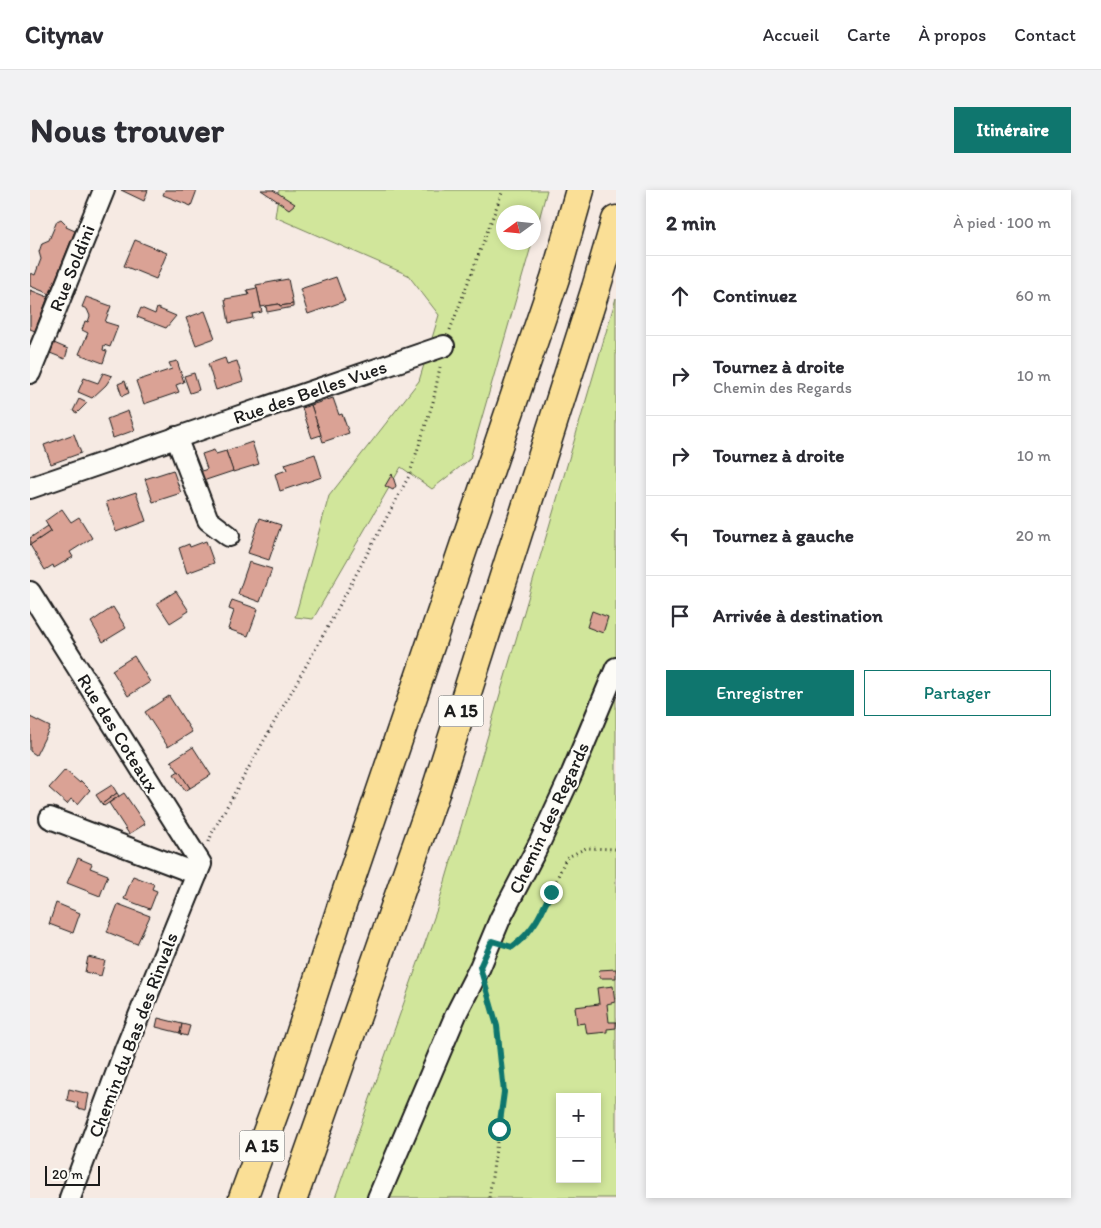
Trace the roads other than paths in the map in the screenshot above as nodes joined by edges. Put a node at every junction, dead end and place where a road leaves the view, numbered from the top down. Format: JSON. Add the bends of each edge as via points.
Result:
{"nodes":[{"id":1,"x":104,"y":190,"type":"edge"},
{"id":2,"x":580,"y":190,"type":"edge"},
{"id":3,"x":616,"y":220,"type":"edge"},
{"id":4,"x":444,"y":346,"type":"road end"},
{"id":5,"x":30,"y":374,"type":"edge"},
{"id":6,"x":176,"y":437,"type":"junction"},
{"id":7,"x":30,"y":488,"type":"edge"},
{"id":8,"x":230,"y":536,"type":"dead end"},
{"id":9,"x":30,"y":592,"type":"edge"},
{"id":10,"x":616,"y":668,"type":"edge"},
{"id":11,"x":50,"y":818,"type":"dead end"},
{"id":12,"x":199,"y":869,"type":"junction"},
{"id":13,"x":70,"y":1198,"type":"edge"},
{"id":14,"x":243,"y":1198,"type":"edge"},
{"id":15,"x":293,"y":1198,"type":"edge"},
{"id":16,"x":378,"y":1198,"type":"edge"}],
"edges":[{"from":1,"to":5,"type":"street","name":"Rue Soldini"},
{"from":2,"to":14,"type":"highway","number":"A 15","via":[[552,288],[281,1094]]},
{"from":3,"to":15,"type":"highway","number":"A 15","via":[[435,793]]},
{"from":4,"to":6,"type":"street","name":"Rue des Belles Vues"},
{"from":6,"to":7,"type":"street","name":"Rue des Belles Vues"},
{"from":6,"to":8,"type":"street","via":[[208,520]]},
{"from":9,"to":12,"type":"street","name":"Rue des Coteaux"},
{"from":10,"to":16,"type":"street","name":"Chemin des Regards","via":[[540,842],[457,1012]]},
{"from":11,"to":12,"type":"street"},
{"from":12,"to":13,"type":"street","name":"Chemin du Bas des Rinvals","via":[[125,1050]]}]}
